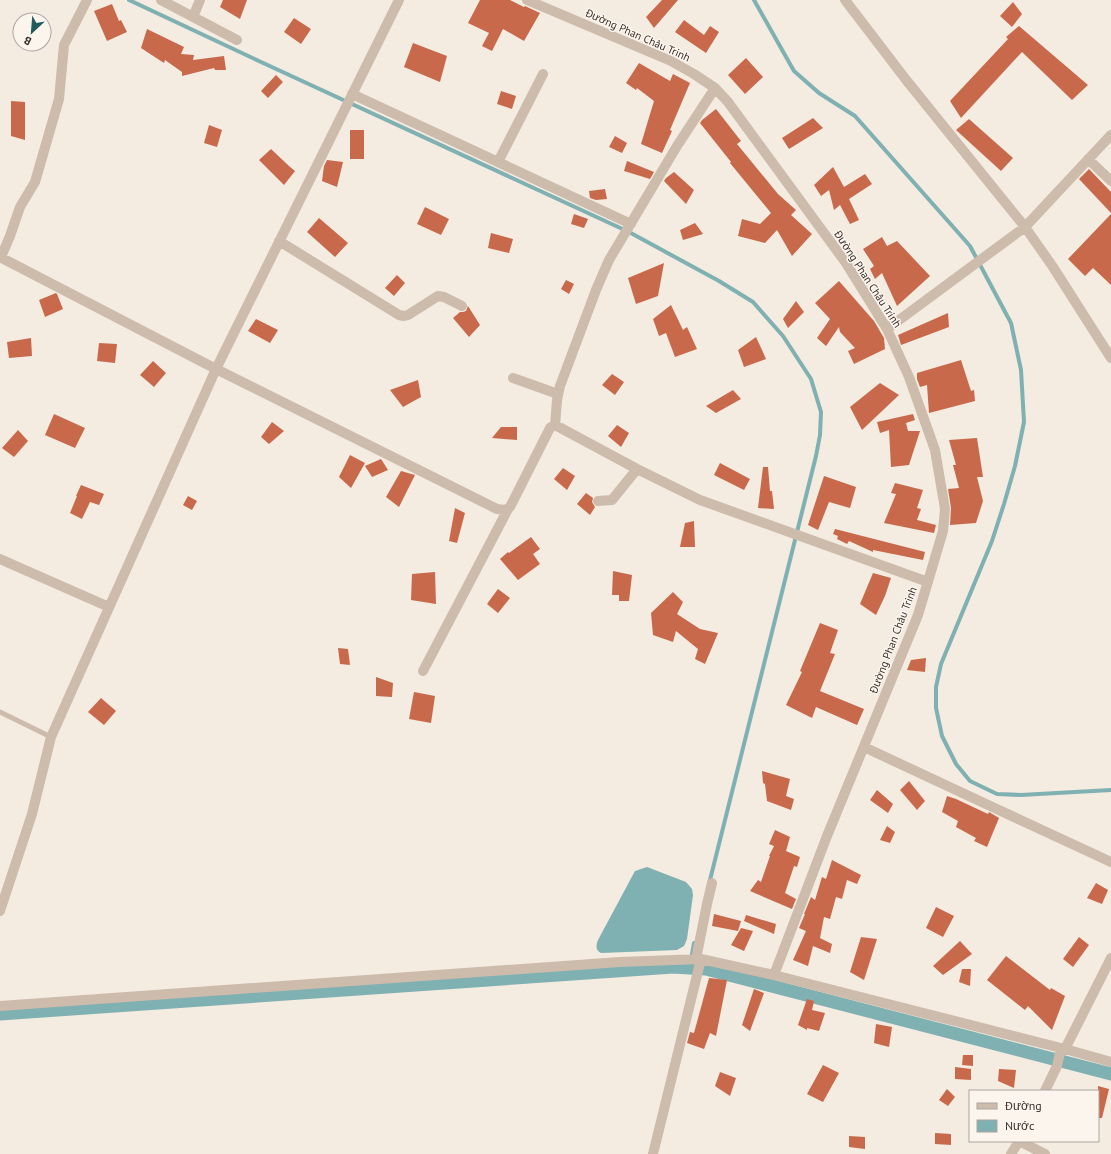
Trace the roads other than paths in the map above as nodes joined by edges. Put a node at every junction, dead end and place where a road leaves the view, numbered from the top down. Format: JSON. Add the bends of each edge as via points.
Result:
{"nodes":[{"id":1,"x":87,"y":0,"type":"edge"},
{"id":2,"x":161,"y":0,"type":"edge"},
{"id":3,"x":200,"y":0,"type":"edge"},
{"id":4,"x":399,"y":0,"type":"edge"},
{"id":5,"x":527,"y":0,"type":"edge"},
{"id":6,"x":845,"y":0,"type":"edge"},
{"id":7,"x":194,"y":17,"type":"junction"},
{"id":8,"x":237,"y":40,"type":"dead end"},
{"id":9,"x":543,"y":74,"type":"dead end"},
{"id":10,"x":716,"y":88,"type":"junction"},
{"id":11,"x":350,"y":100,"type":"junction"},
{"id":12,"x":1111,"y":135,"type":"edge"},
{"id":13,"x":1088,"y":159,"type":"junction"},
{"id":14,"x":498,"y":162,"type":"junction"},
{"id":15,"x":1111,"y":181,"type":"edge"},
{"id":16,"x":630,"y":225,"type":"junction"},
{"id":17,"x":1025,"y":227,"type":"junction"},
{"id":18,"x":279,"y":241,"type":"junction"},
{"id":19,"x":0,"y":257,"type":"edge"},
{"id":20,"x":462,"y":306,"type":"dead end"},
{"id":21,"x":887,"y":330,"type":"junction"},
{"id":22,"x":1111,"y":358,"type":"edge"},
{"id":23,"x":216,"y":368,"type":"junction"},
{"id":24,"x":513,"y":378,"type":"dead end"},
{"id":25,"x":558,"y":394,"type":"junction"},
{"id":26,"x":555,"y":426,"type":"junction"},
{"id":27,"x":637,"y":469,"type":"junction"},
{"id":28,"x":598,"y":501,"type":"dead end"},
{"id":29,"x":508,"y":509,"type":"junction"},
{"id":30,"x":0,"y":559,"type":"edge"},
{"id":31,"x":928,"y":582,"type":"junction"},
{"id":32,"x":109,"y":607,"type":"junction"},
{"id":33,"x":423,"y":670,"type":"dead end"},
{"id":34,"x":0,"y":712,"type":"edge"},
{"id":35,"x":51,"y":737,"type":"junction"},
{"id":36,"x":864,"y":747,"type":"junction"},
{"id":37,"x":1111,"y":862,"type":"edge"},
{"id":38,"x":712,"y":883,"type":"dead end"},
{"id":39,"x":0,"y":911,"type":"edge"},
{"id":40,"x":1111,"y":958,"type":"edge"},
{"id":41,"x":698,"y":959,"type":"junction"},
{"id":42,"x":774,"y":975,"type":"junction"},
{"id":43,"x":0,"y":1006,"type":"edge"},
{"id":44,"x":1063,"y":1048,"type":"junction"},
{"id":45,"x":1111,"y":1062,"type":"edge"},
{"id":46,"x":1045,"y":1090,"type":"edge"},
{"id":47,"x":1018,"y":1142,"type":"edge"},
{"id":48,"x":1021,"y":1142,"type":"edge"},
{"id":49,"x":653,"y":1154,"type":"edge"},
{"id":50,"x":1012,"y":1154,"type":"edge"},
{"id":51,"x":1045,"y":1154,"type":"edge"}],
"edges":[{"from":1,"to":19,"type":"street","via":[[64,46],[59,99],[35,182],[20,207]]},
{"from":2,"to":7,"type":"street"},
{"from":3,"to":7,"type":"street"},
{"from":4,"to":11,"type":"street"},
{"from":5,"to":10,"type":"street","name":"Đường Phan Châu Trinh","via":[[671,61]]},
{"from":6,"to":17,"type":"street"},
{"from":7,"to":8,"type":"street"},
{"from":9,"to":14,"type":"street"},
{"from":10,"to":16,"type":"street","via":[[677,146]]},
{"from":10,"to":21,"type":"street","name":"Đường Phan Châu Trinh","via":[[846,262]]},
{"from":11,"to":14,"type":"street"},
{"from":11,"to":18,"type":"street"},
{"from":12,"to":13,"type":"street"},
{"from":13,"to":15,"type":"street"},
{"from":13,"to":17,"type":"street"},
{"from":14,"to":16,"type":"street"},
{"from":16,"to":25,"type":"street","via":[[609,260],[596,290]]},
{"from":17,"to":21,"type":"street"},
{"from":17,"to":22,"type":"street"},
{"from":18,"to":20,"type":"street","via":[[399,315],[408,315],[438,296]]},
{"from":18,"to":23,"type":"street"},
{"from":19,"to":23,"type":"street"},
{"from":21,"to":31,"type":"street","name":"Đường Phan Châu Trinh","via":[[909,377],[935,450],[945,509],[943,531]]},
{"from":23,"to":29,"type":"street","via":[[497,509]]},
{"from":23,"to":32,"type":"street"},
{"from":24,"to":25,"type":"street"},
{"from":25,"to":26,"type":"street"},
{"from":26,"to":27,"type":"street"},
{"from":26,"to":29,"type":"street","via":[[550,428]]},
{"from":27,"to":28,"type":"street","via":[[612,500]]},
{"from":27,"to":31,"type":"street","via":[[700,500]]},
{"from":29,"to":33,"type":"street"},
{"from":30,"to":32,"type":"street"},
{"from":31,"to":36,"type":"street","name":"Đường Phan Châu Trinh","via":[[918,615]]},
{"from":32,"to":35,"type":"street"},
{"from":34,"to":35,"type":"lane"},
{"from":35,"to":39,"type":"street","via":[[32,814]]},
{"from":36,"to":37,"type":"street"},
{"from":36,"to":42,"type":"street","name":"Đường Phan Châu Trinh"},
{"from":38,"to":41,"type":"street"},
{"from":40,"to":44,"type":"street"},
{"from":41,"to":42,"type":"street"},
{"from":41,"to":43,"type":"street"},
{"from":41,"to":49,"type":"street","via":[[695,981]]},
{"from":42,"to":44,"type":"street"},
{"from":44,"to":45,"type":"street"},
{"from":44,"to":46,"type":"street"},
{"from":47,"to":50,"type":"street"},
{"from":48,"to":51,"type":"street"}]}
